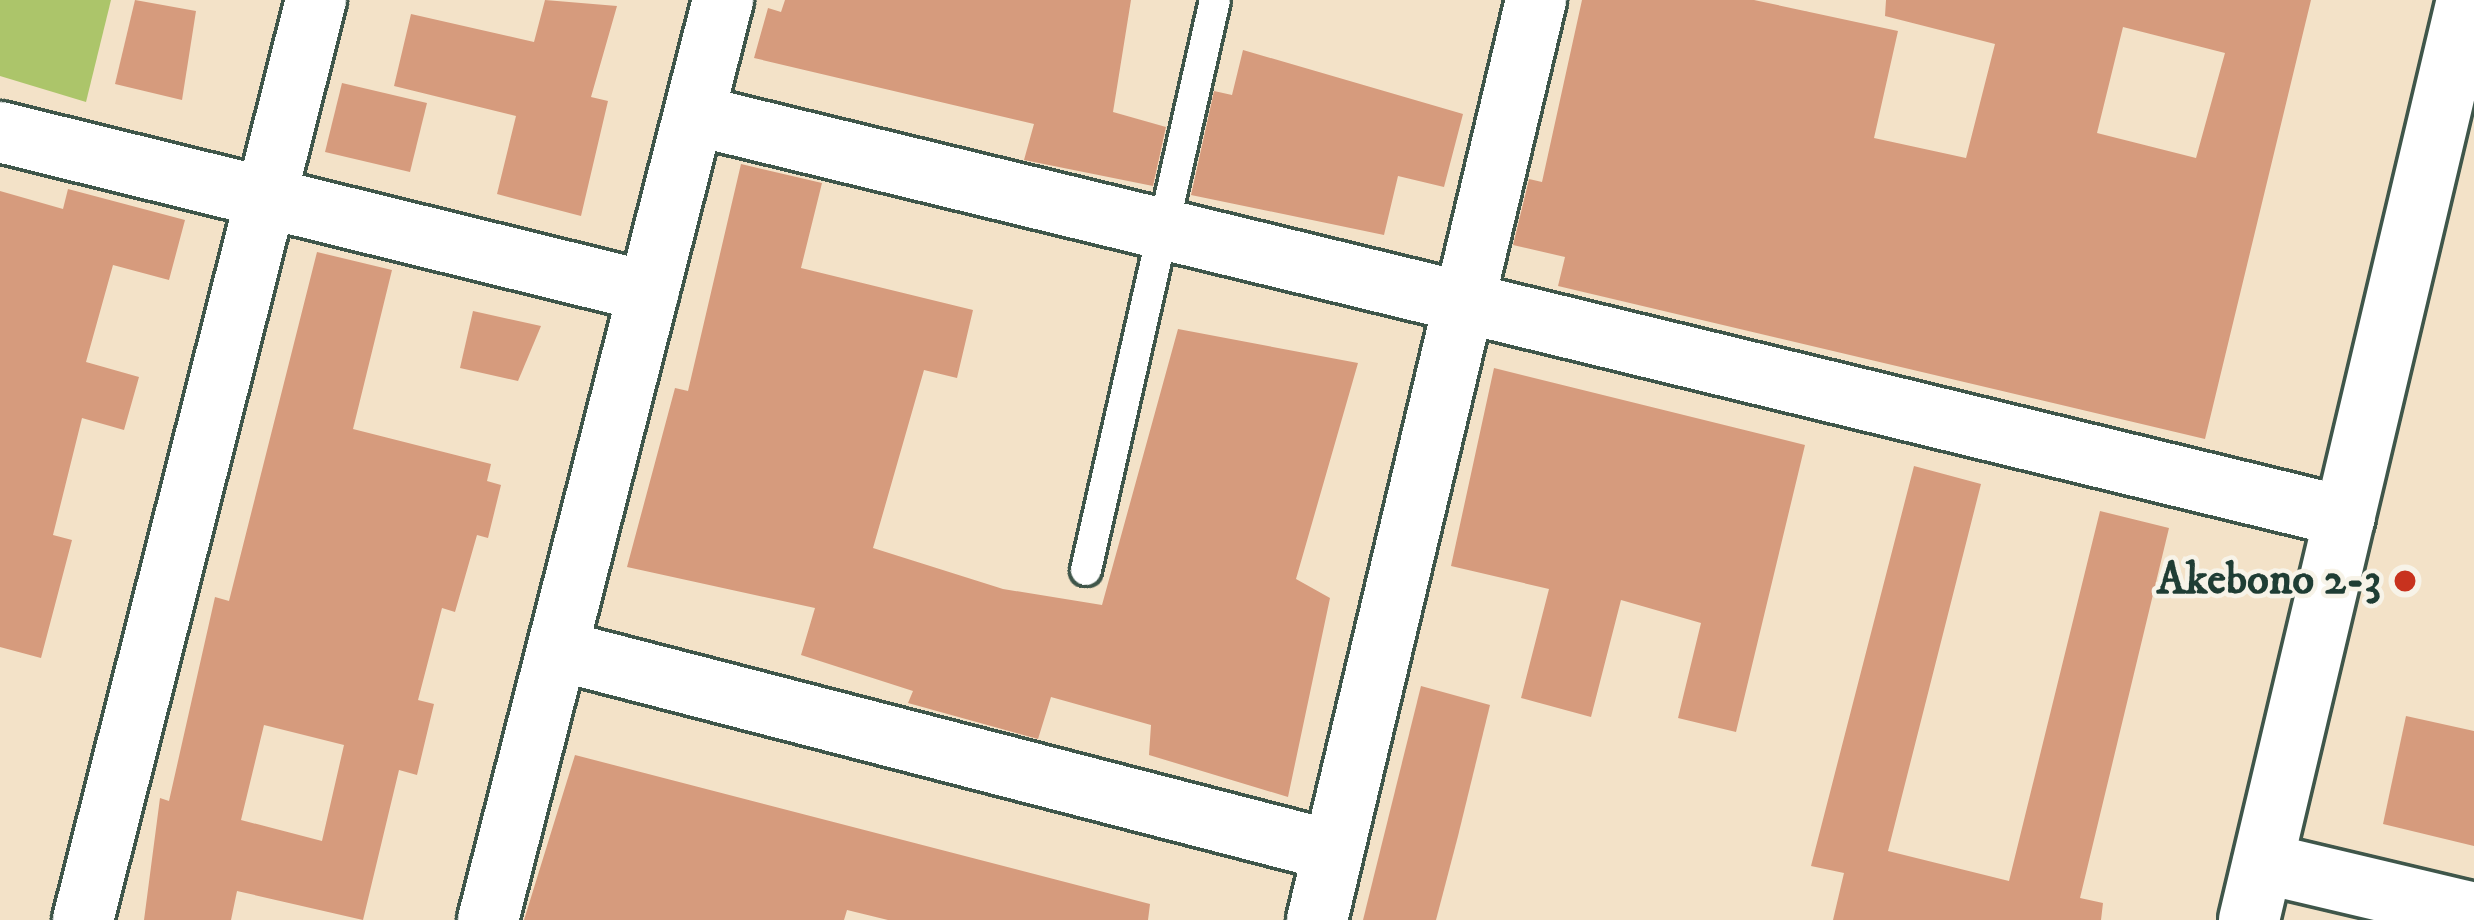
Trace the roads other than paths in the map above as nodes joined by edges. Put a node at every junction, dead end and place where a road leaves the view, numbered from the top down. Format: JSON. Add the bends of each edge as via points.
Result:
{"nodes":[{"id":1,"x":316,"y":0,"type":"edge"},
{"id":2,"x":723,"y":0,"type":"edge"},
{"id":3,"x":1215,"y":0,"type":"edge"},
{"id":4,"x":1536,"y":0,"type":"edge"},
{"id":5,"x":2468,"y":0,"type":"edge"},
{"id":6,"x":2463,"y":70,"type":"edge"},
{"id":7,"x":694,"y":115,"type":"junction"},
{"id":8,"x":0,"y":132,"type":"edge"},
{"id":9,"x":265,"y":201,"type":"junction"},
{"id":10,"x":1162,"y":226,"type":"junction"},
{"id":11,"x":649,"y":292,"type":"junction"},
{"id":12,"x":1465,"y":298,"type":"junction"},
{"id":13,"x":2345,"y":518,"type":"junction"},
{"id":14,"x":1086,"y":570,"type":"dead end"},
{"id":15,"x":557,"y":650,"type":"junction"},
{"id":16,"x":1333,"y":851,"type":"junction"},
{"id":17,"x":2256,"y":892,"type":"edge"},
{"id":18,"x":2474,"y":913,"type":"edge"},
{"id":19,"x":82,"y":920,"type":"edge"},
{"id":20,"x":488,"y":920,"type":"edge"},
{"id":21,"x":1316,"y":920,"type":"edge"}],
"edges":[{"from":1,"to":9,"type":"street"},
{"from":2,"to":7,"type":"street"},
{"from":3,"to":10,"type":"lane"},
{"from":4,"to":12,"type":"street"},
{"from":5,"to":6,"type":"street"},
{"from":6,"to":13,"type":"street"},
{"from":7,"to":10,"type":"street"},
{"from":7,"to":11,"type":"street"},
{"from":8,"to":9,"type":"street"},
{"from":9,"to":11,"type":"street"},
{"from":9,"to":19,"type":"street"},
{"from":10,"to":12,"type":"street"},
{"from":10,"to":14,"type":"lane"},
{"from":11,"to":15,"type":"street"},
{"from":12,"to":13,"type":"street"},
{"from":12,"to":16,"type":"street"},
{"from":13,"to":17,"type":"street"},
{"from":15,"to":16,"type":"street"},
{"from":15,"to":20,"type":"street"},
{"from":16,"to":21,"type":"street"},
{"from":17,"to":18,"type":"street"}]}
